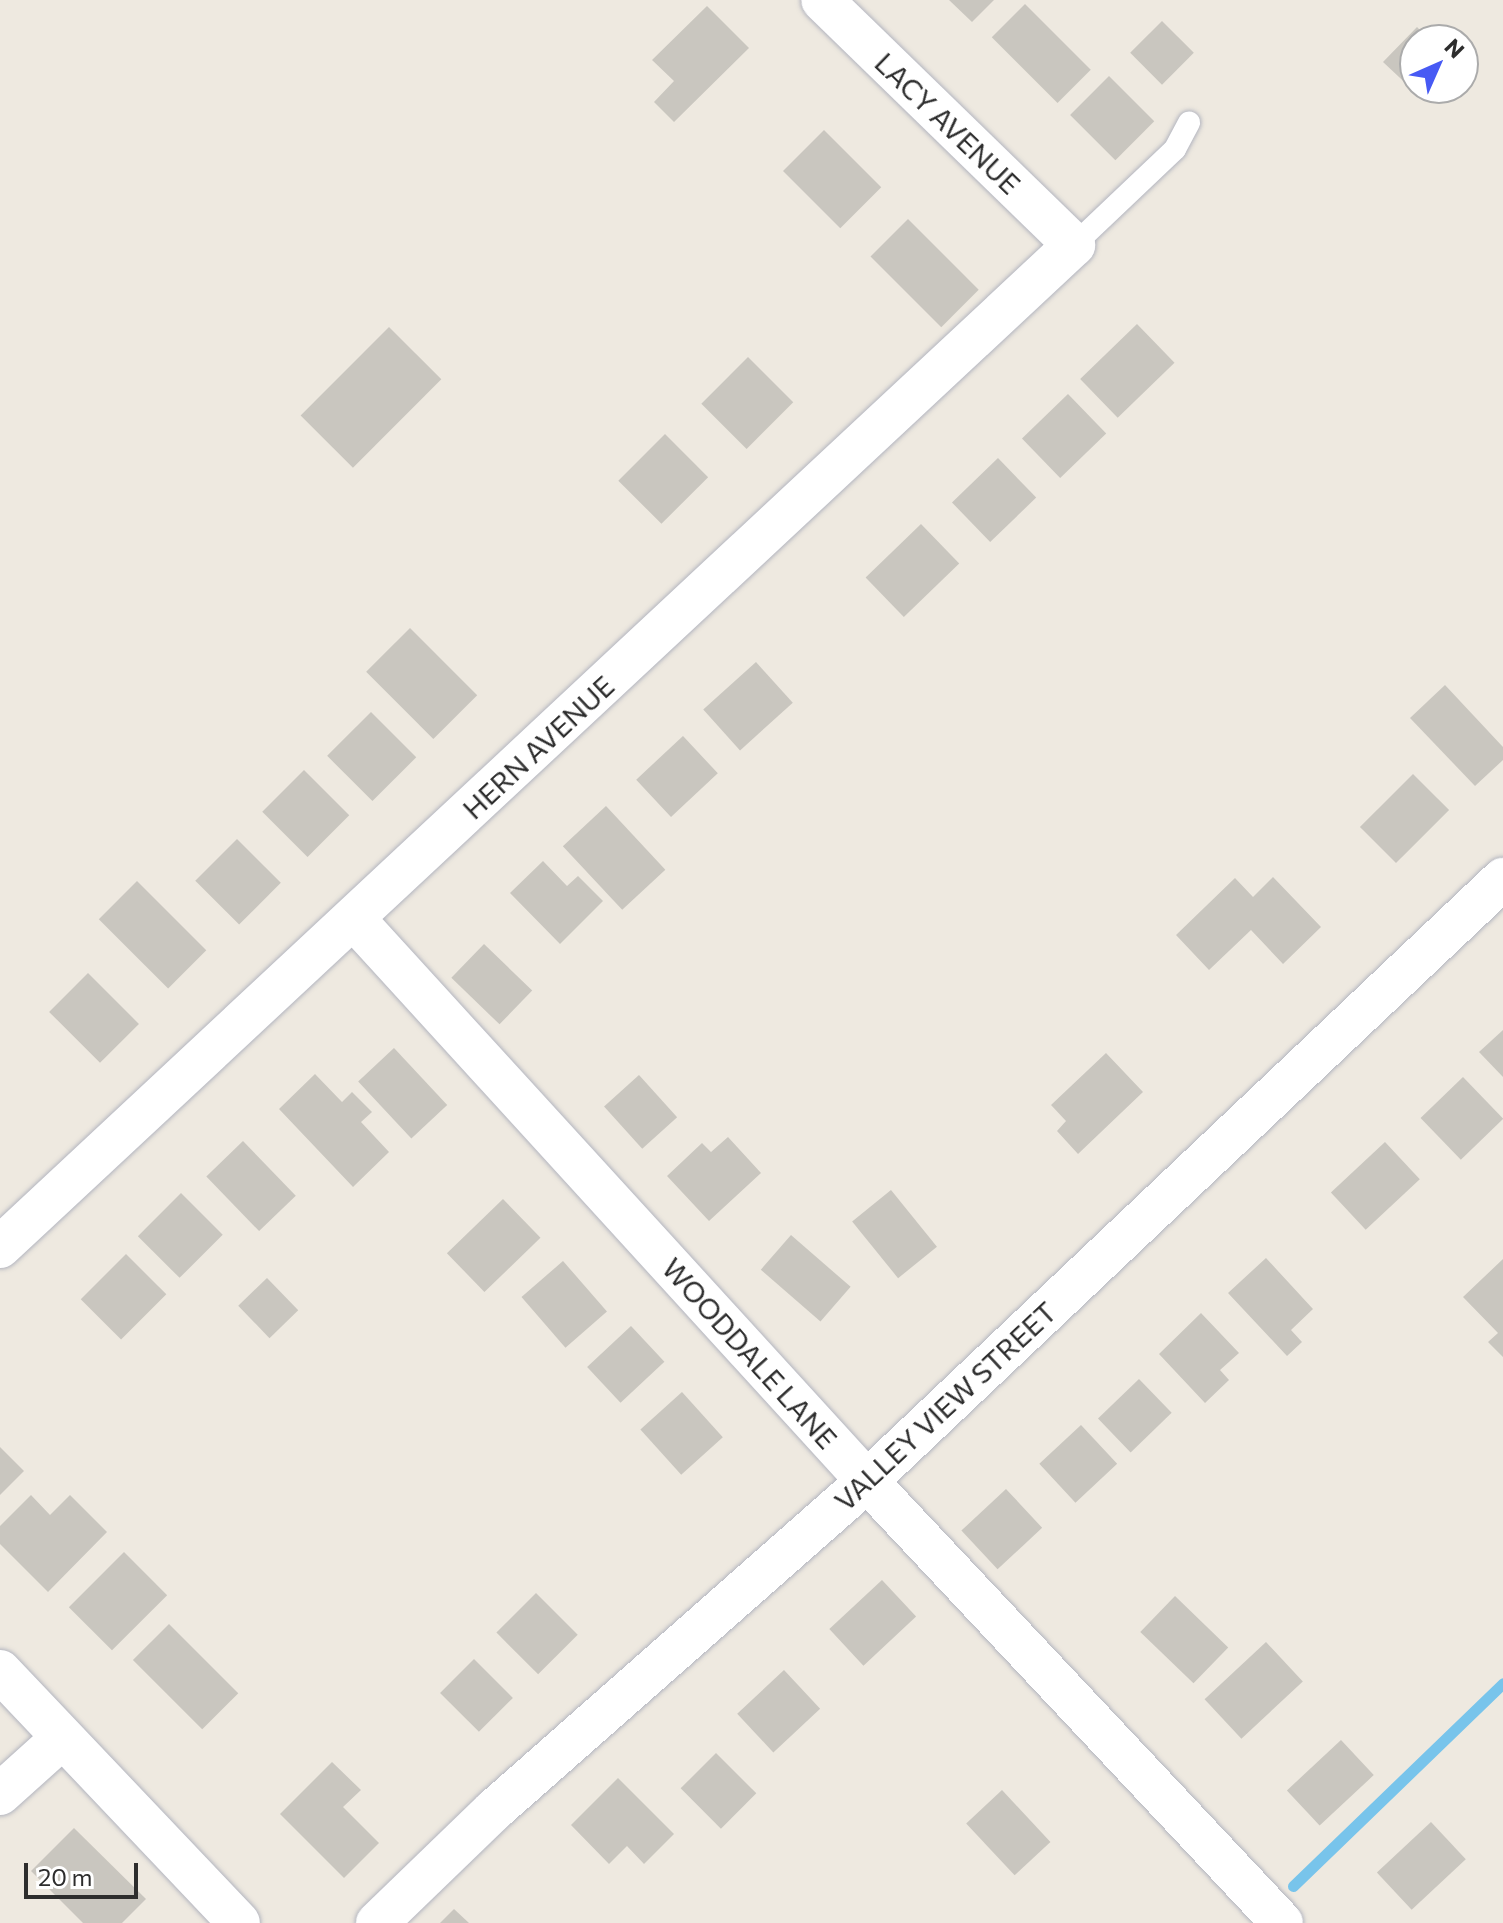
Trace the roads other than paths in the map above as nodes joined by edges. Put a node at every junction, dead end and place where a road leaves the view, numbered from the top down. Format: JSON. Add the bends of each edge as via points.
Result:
{"nodes":[{"id":1,"x":822,"y":0,"type":"edge"},
{"id":2,"x":1189,"y":123,"type":"dead end"},
{"id":3,"x":1074,"y":245,"type":"junction"},
{"id":4,"x":1503,"y":879,"type":"edge"},
{"id":5,"x":354,"y":919,"type":"junction"},
{"id":6,"x":0,"y":1247,"type":"edge"},
{"id":7,"x":867,"y":1481,"type":"junction"},
{"id":8,"x":0,"y":1671,"type":"edge"},
{"id":9,"x":61,"y":1739,"type":"junction"},
{"id":10,"x":0,"y":1794,"type":"edge"},
{"id":11,"x":239,"y":1923,"type":"edge"},
{"id":12,"x":377,"y":1923,"type":"edge"},
{"id":13,"x":1282,"y":1923,"type":"edge"}],
"edges":[{"from":1,"to":3,"type":"street","name":"LACY AVENUE"},
{"from":2,"to":3,"type":"lane","via":[[1175,149]]},
{"from":3,"to":5,"type":"street","name":"HERN AVENUE"},
{"from":4,"to":7,"type":"street","name":"VALLEY VIEW STREET"},
{"from":5,"to":6,"type":"street","name":"HERN AVENUE"},
{"from":5,"to":7,"type":"street","name":"WOODDALE LANE"},
{"from":7,"to":12,"type":"street","name":"VALLEY VIEW STREET","via":[[494,1810]]},
{"from":7,"to":13,"type":"street","name":"WOODDALE LANE"},
{"from":8,"to":9,"type":"street"},
{"from":9,"to":10,"type":"street"},
{"from":9,"to":11,"type":"street"}]}
